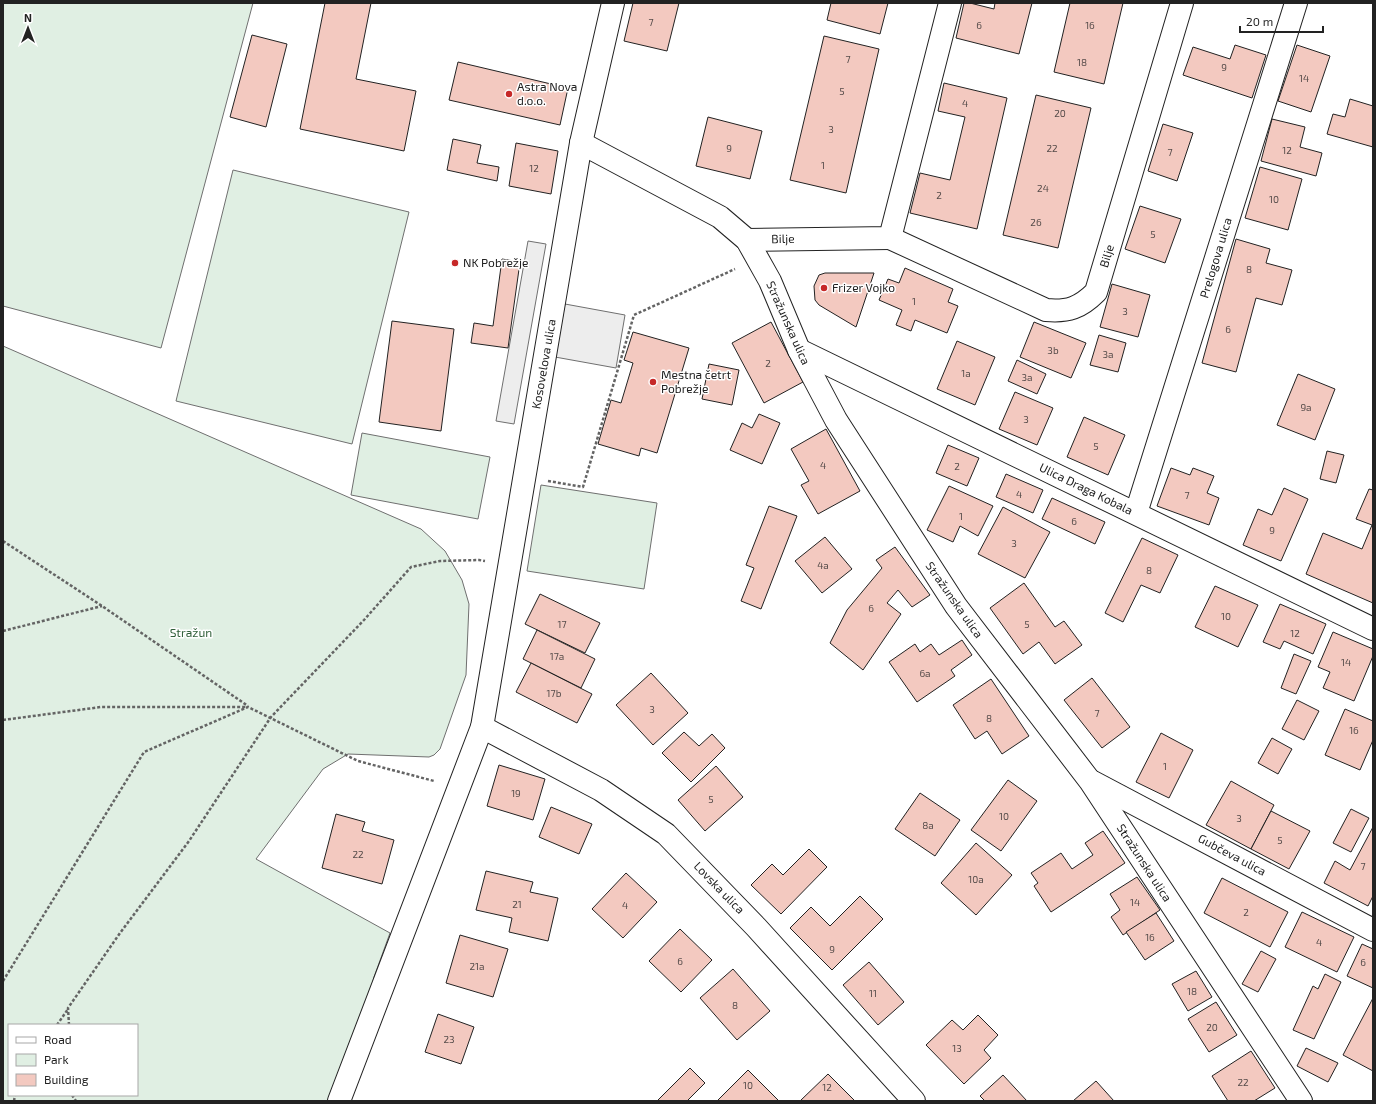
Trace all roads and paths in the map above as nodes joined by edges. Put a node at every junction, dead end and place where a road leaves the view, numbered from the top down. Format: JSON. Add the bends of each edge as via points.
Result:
{"nodes":[{"id":1,"x":613,"y":3,"type":"edge"},
{"id":2,"x":950,"y":3,"type":"edge"},
{"id":3,"x":1182,"y":3,"type":"edge"},
{"id":4,"x":1296,"y":3,"type":"edge"},
{"id":5,"x":581,"y":143,"type":"junction"},
{"id":6,"x":890,"y":238,"type":"junction"},
{"id":7,"x":747,"y":240,"type":"junction"},
{"id":8,"x":757,"y":259,"type":"junction"},
{"id":9,"x":799,"y":350,"type":"junction"},
{"id":10,"x":524,"y":477,"type":"junction"},
{"id":11,"x":1136,"y":513,"type":"junction"},
{"id":12,"x":3,"y":541,"type":"edge"},
{"id":13,"x":509,"y":566,"type":"junction"},
{"id":14,"x":102,"y":606,"type":"junction"},
{"id":15,"x":1373,"y":629,"type":"edge"},
{"id":16,"x":3,"y":631,"type":"edge"},
{"id":17,"x":248,"y":707,"type":"junction"},
{"id":18,"x":271,"y":717,"type":"junction"},
{"id":19,"x":3,"y":720,"type":"edge"},
{"id":20,"x":482,"y":726,"type":"junction"},
{"id":21,"x":1090,"y":781,"type":"junction"},
{"id":22,"x":458,"y":788,"type":"junction"},
{"id":23,"x":1373,"y":930,"type":"edge"},
{"id":24,"x":3,"y":981,"type":"edge"},
{"id":25,"x":68,"y":1008,"type":"junction"},
{"id":26,"x":58,"y":1024,"type":"edge"},
{"id":27,"x":69,"y":1024,"type":"edge"},
{"id":28,"x":339,"y":1101,"type":"edge"},
{"id":29,"x":914,"y":1101,"type":"edge"},
{"id":30,"x":1301,"y":1101,"type":"edge"}],
"edges":[{"from":1,"to":5,"type":"street","name":"Kosovelova ulica"},
{"from":2,"to":6,"type":"street"},
{"from":3,"to":6,"type":"street","name":"Bilje","via":[[1096,292],[1087,301],[1068,310],[1046,310]]},
{"from":4,"to":11,"type":"street","name":"Prelogova ulica"},
{"from":5,"to":7,"type":"street","name":"Stražunska ulica","via":[[720,217]]},
{"from":5,"to":10,"type":"street","name":"Kosovelova ulica"},
{"from":6,"to":7,"type":"street","name":"Bilje"},
{"from":7,"to":8,"type":"street","name":"Stražunska ulica"},
{"from":8,"to":9,"type":"street","name":"Stražunska ulica","via":[[770,281]]},
{"from":8,"to":10,"type":"path","via":[[634,315],[583,487]]},
{"from":9,"to":11,"type":"street","name":"Ulica Draga Kobala"},
{"from":9,"to":21,"type":"street","name":"Stražunska ulica","via":[[836,420],[956,606]]},
{"from":10,"to":13,"type":"street","name":"Kosovelova ulica"},
{"from":11,"to":15,"type":"street","name":"Ulica Draga Kobala"},
{"from":12,"to":14,"type":"path"},
{"from":13,"to":18,"type":"path","via":[[479,560],[440,561],[411,567]]},
{"from":13,"to":20,"type":"street","name":"Kosovelova ulica"},
{"from":14,"to":16,"type":"path"},
{"from":14,"to":17,"type":"path"},
{"from":17,"to":18,"type":"path"},
{"from":17,"to":19,"type":"path","via":[[101,707]]},
{"from":17,"to":24,"type":"path","via":[[144,752]]},
{"from":18,"to":22,"type":"path","via":[[358,761]]},
{"from":18,"to":25,"type":"path","via":[[188,841]]},
{"from":20,"to":22,"type":"street","name":"Kosovelova ulica"},
{"from":20,"to":29,"type":"street","name":"Lovska ulica","via":[[601,790],[666,834],[756,927]]},
{"from":21,"to":23,"type":"street","name":"Gubčeva ulica"},
{"from":21,"to":30,"type":"street","name":"Stražunska ulica"},
{"from":22,"to":28,"type":"street","name":"Kosovelova ulica"},
{"from":25,"to":26,"type":"path"},
{"from":25,"to":27,"type":"path"}]}
